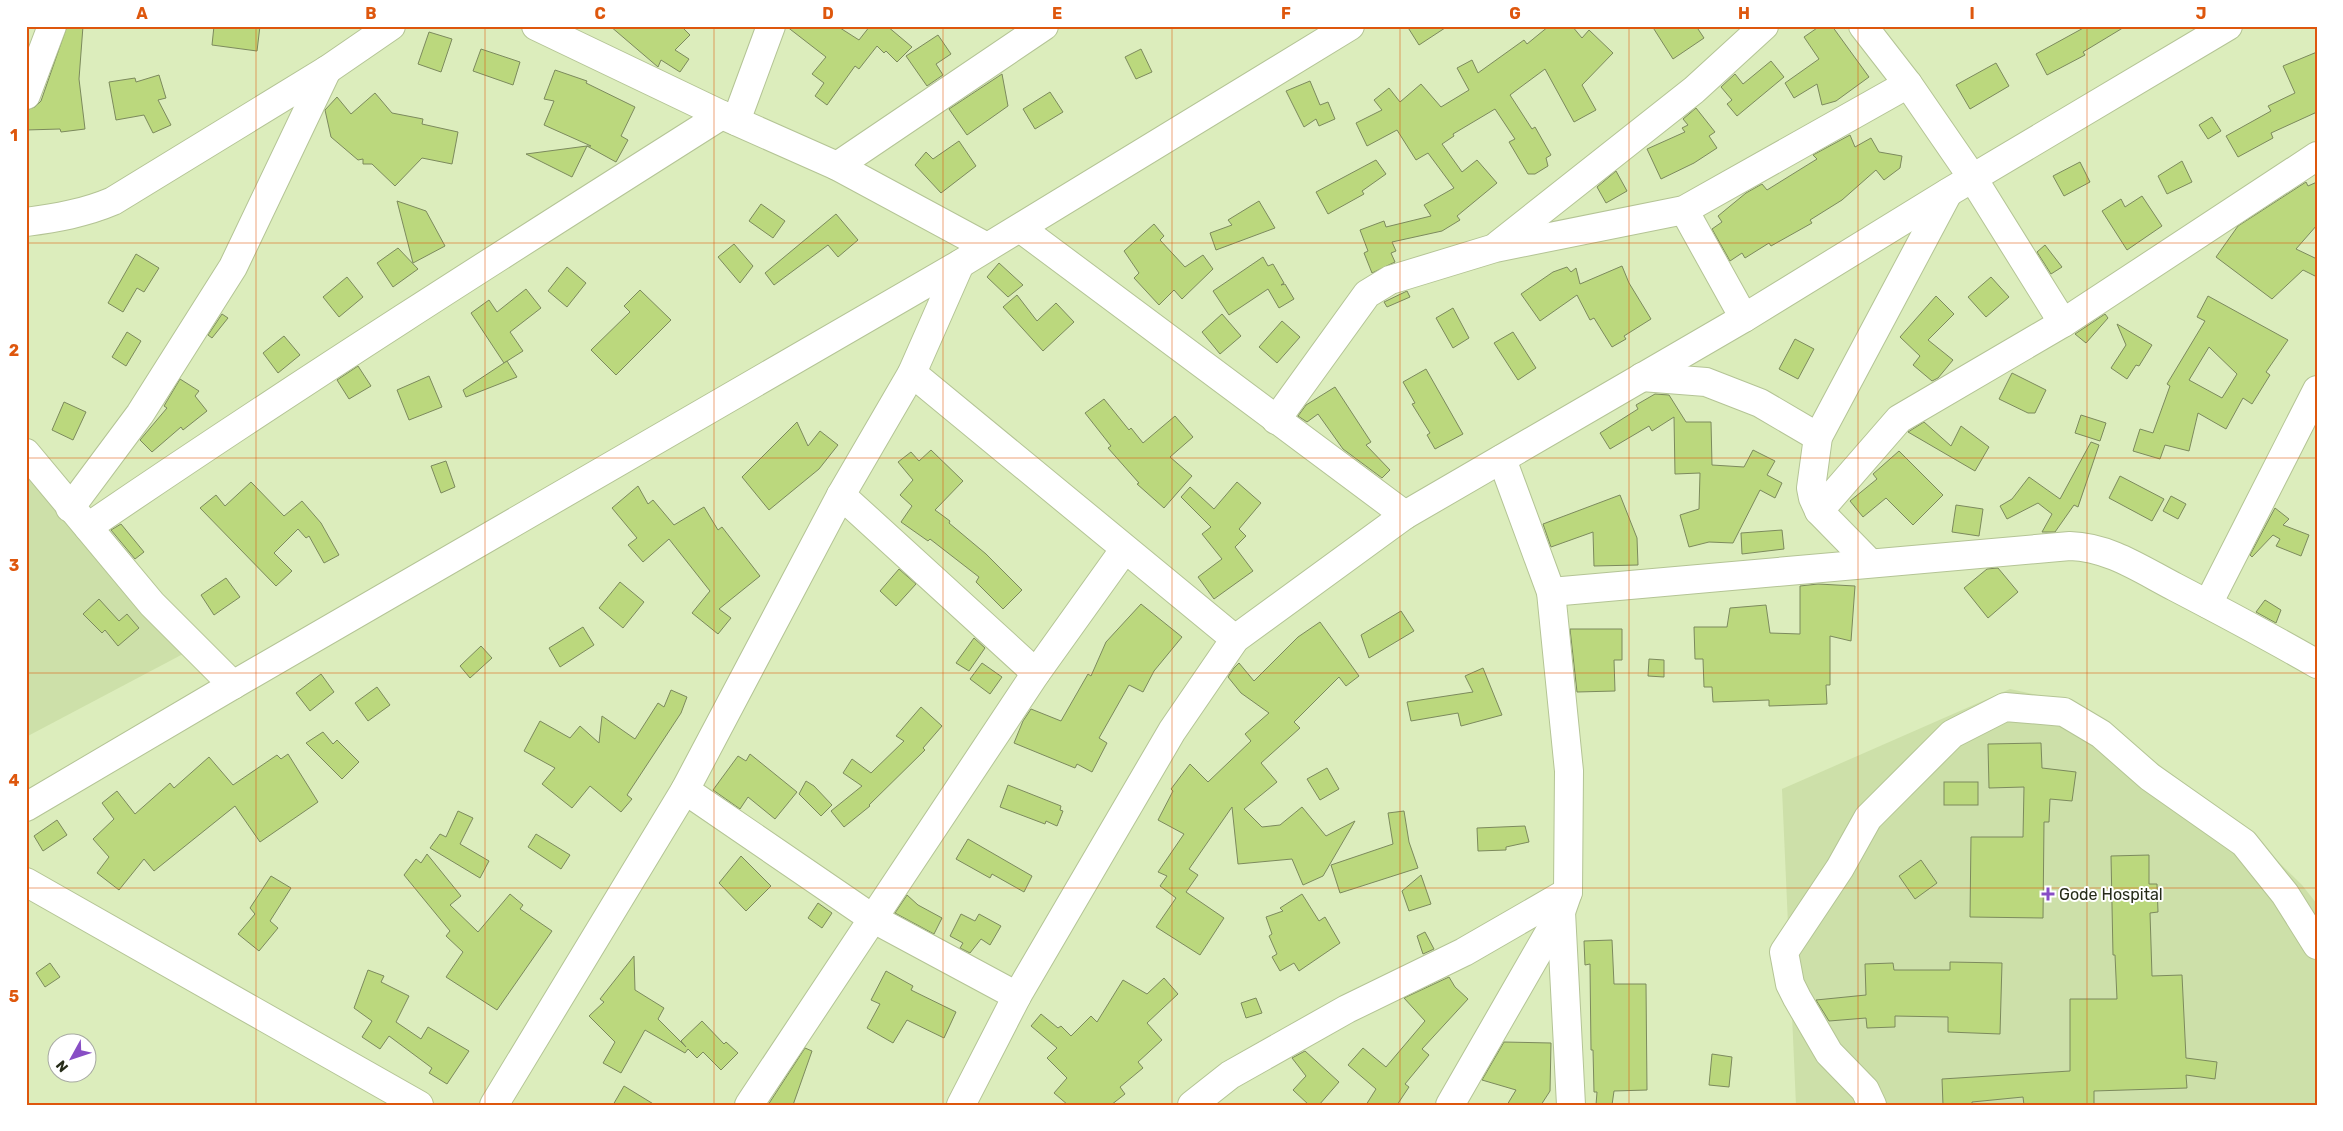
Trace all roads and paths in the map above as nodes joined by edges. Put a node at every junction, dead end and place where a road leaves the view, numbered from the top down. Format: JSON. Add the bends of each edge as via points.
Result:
{"nodes":[{"id":1,"x":52,"y":26,"type":"edge"},
{"id":2,"x":392,"y":26,"type":"edge"},
{"id":3,"x":536,"y":26,"type":"edge"},
{"id":4,"x":772,"y":26,"type":"edge"},
{"id":5,"x":1044,"y":26,"type":"edge"},
{"id":6,"x":1350,"y":26,"type":"edge"},
{"id":7,"x":1764,"y":26,"type":"edge"},
{"id":8,"x":1863,"y":26,"type":"edge"},
{"id":9,"x":2228,"y":26,"type":"edge"},
{"id":10,"x":327,"y":70,"type":"junction"},
{"id":11,"x":1908,"y":84,"type":"junction"},
{"id":12,"x":26,"y":95,"type":"edge"},
{"id":13,"x":729,"y":118,"type":"junction"},
{"id":14,"x":2317,"y":156,"type":"edge"},
{"id":15,"x":837,"y":166,"type":"junction"},
{"id":16,"x":1972,"y":177,"type":"junction"},
{"id":17,"x":1948,"y":192,"type":"junction"},
{"id":18,"x":1684,"y":210,"type":"junction"},
{"id":19,"x":26,"y":222,"type":"edge"},
{"id":20,"x":1020,"y":228,"type":"junction"},
{"id":21,"x":987,"y":247,"type":"junction"},
{"id":22,"x":1495,"y":248,"type":"junction"},
{"id":23,"x":960,"y":264,"type":"junction"},
{"id":24,"x":1744,"y":318,"type":"junction"},
{"id":25,"x":2063,"y":323,"type":"junction"},
{"id":26,"x":912,"y":373,"type":"junction"},
{"id":27,"x":1642,"y":377,"type":"junction"},
{"id":28,"x":2317,"y":390,"type":"edge"},
{"id":29,"x":1276,"y":420,"type":"junction"},
{"id":30,"x":1818,"y":438,"type":"junction"},
{"id":31,"x":26,"y":453,"type":"edge"},
{"id":32,"x":1502,"y":458,"type":"junction"},
{"id":33,"x":841,"y":495,"type":"junction"},
{"id":34,"x":1819,"y":511,"type":"junction"},
{"id":35,"x":1405,"y":515,"type":"junction"},
{"id":36,"x":79,"y":518,"type":"junction"},
{"id":37,"x":1124,"y":550,"type":"junction"},
{"id":38,"x":1870,"y":563,"type":"junction"},
{"id":39,"x":1551,"y":592,"type":"junction"},
{"id":40,"x":2208,"y":604,"type":"junction"},
{"id":41,"x":1235,"y":640,"type":"junction"},
{"id":42,"x":2317,"y":664,"type":"edge"},
{"id":43,"x":1036,"y":674,"type":"junction"},
{"id":44,"x":232,"y":685,"type":"junction"},
{"id":45,"x":685,"y":790,"type":"junction"},
{"id":46,"x":26,"y":807,"type":"edge"},
{"id":47,"x":26,"y":882,"type":"edge"},
{"id":48,"x":1565,"y":902,"type":"junction"},
{"id":49,"x":872,"y":918,"type":"junction"},
{"id":50,"x":2317,"y":945,"type":"edge"},
{"id":51,"x":1017,"y":996,"type":"junction"},
{"id":52,"x":419,"y":1105,"type":"edge"},
{"id":53,"x":494,"y":1105,"type":"edge"},
{"id":54,"x":749,"y":1105,"type":"edge"},
{"id":55,"x":961,"y":1105,"type":"edge"},
{"id":56,"x":1192,"y":1105,"type":"edge"},
{"id":57,"x":1450,"y":1105,"type":"edge"},
{"id":58,"x":1571,"y":1105,"type":"edge"},
{"id":59,"x":1872,"y":1105,"type":"edge"}],
"edges":[{"from":1,"to":12,"type":"street"},
{"from":2,"to":10,"type":"street"},
{"from":3,"to":13,"type":"street"},
{"from":4,"to":13,"type":"street"},
{"from":5,"to":15,"type":"street"},
{"from":6,"to":20,"type":"street"},
{"from":7,"to":22,"type":"street","via":[[1694,90]]},
{"from":8,"to":11,"type":"street"},
{"from":9,"to":16,"type":"street"},
{"from":10,"to":19,"type":"street","via":[[112,200],[67,216]]},
{"from":10,"to":36,"type":"street","via":[[233,267]]},
{"from":11,"to":16,"type":"street"},
{"from":11,"to":18,"type":"street"},
{"from":13,"to":15,"type":"street"},
{"from":13,"to":36,"type":"street","via":[[450,287],[209,444]]},
{"from":14,"to":25,"type":"street"},
{"from":15,"to":21,"type":"street"},
{"from":16,"to":17,"type":"street"},
{"from":16,"to":25,"type":"street"},
{"from":17,"to":24,"type":"street"},
{"from":17,"to":30,"type":"street"},
{"from":18,"to":22,"type":"street"},
{"from":18,"to":24,"type":"street"},
{"from":20,"to":21,"type":"street"},
{"from":20,"to":29,"type":"street"},
{"from":21,"to":23,"type":"street"},
{"from":22,"to":29,"type":"street","via":[[1390,280],[1367,294]]},
{"from":23,"to":26,"type":"street"},
{"from":23,"to":44,"type":"street"},
{"from":24,"to":27,"type":"street"},
{"from":25,"to":34,"type":"street","via":[[1899,419]]},
{"from":26,"to":33,"type":"street"},
{"from":26,"to":37,"type":"street"},
{"from":27,"to":30,"type":"street","via":[[1706,382],[1760,403]]},
{"from":27,"to":32,"type":"street"},
{"from":28,"to":40,"type":"street"},
{"from":29,"to":35,"type":"street"},
{"from":30,"to":34,"type":"street","via":[[1811,488]]},
{"from":31,"to":36,"type":"street"},
{"from":32,"to":35,"type":"street"},
{"from":32,"to":39,"type":"street"},
{"from":33,"to":43,"type":"street"},
{"from":33,"to":45,"type":"street"},
{"from":34,"to":38,"type":"street"},
{"from":35,"to":41,"type":"street"},
{"from":36,"to":44,"type":"street","via":[[152,604]]},
{"from":37,"to":41,"type":"street"},
{"from":37,"to":43,"type":"street"},
{"from":38,"to":39,"type":"street"},
{"from":38,"to":40,"type":"street","via":[[2087,546],[2100,549]]},
{"from":39,"to":48,"type":"street","via":[[1569,771]]},
{"from":40,"to":42,"type":"street"},
{"from":41,"to":51,"type":"street","via":[[1172,731]]},
{"from":43,"to":49,"type":"street"},
{"from":44,"to":46,"type":"street"},
{"from":45,"to":49,"type":"street"},
{"from":45,"to":53,"type":"street"},
{"from":47,"to":52,"type":"street"},
{"from":48,"to":56,"type":"street","via":[[1347,1009],[1230,1075]]},
{"from":48,"to":57,"type":"street"},
{"from":48,"to":58,"type":"street"},
{"from":49,"to":51,"type":"street"},
{"from":49,"to":54,"type":"street"},
{"from":50,"to":59,"type":"street","via":[[2285,894],[2244,843],[2150,777],[2101,734],[2064,712],[2005,707],[1952,734],[1868,818],[1840,868],[1784,952],[1790,984],[1797,998],[1829,1053],[1865,1090]]},
{"from":51,"to":55,"type":"street"}]}
